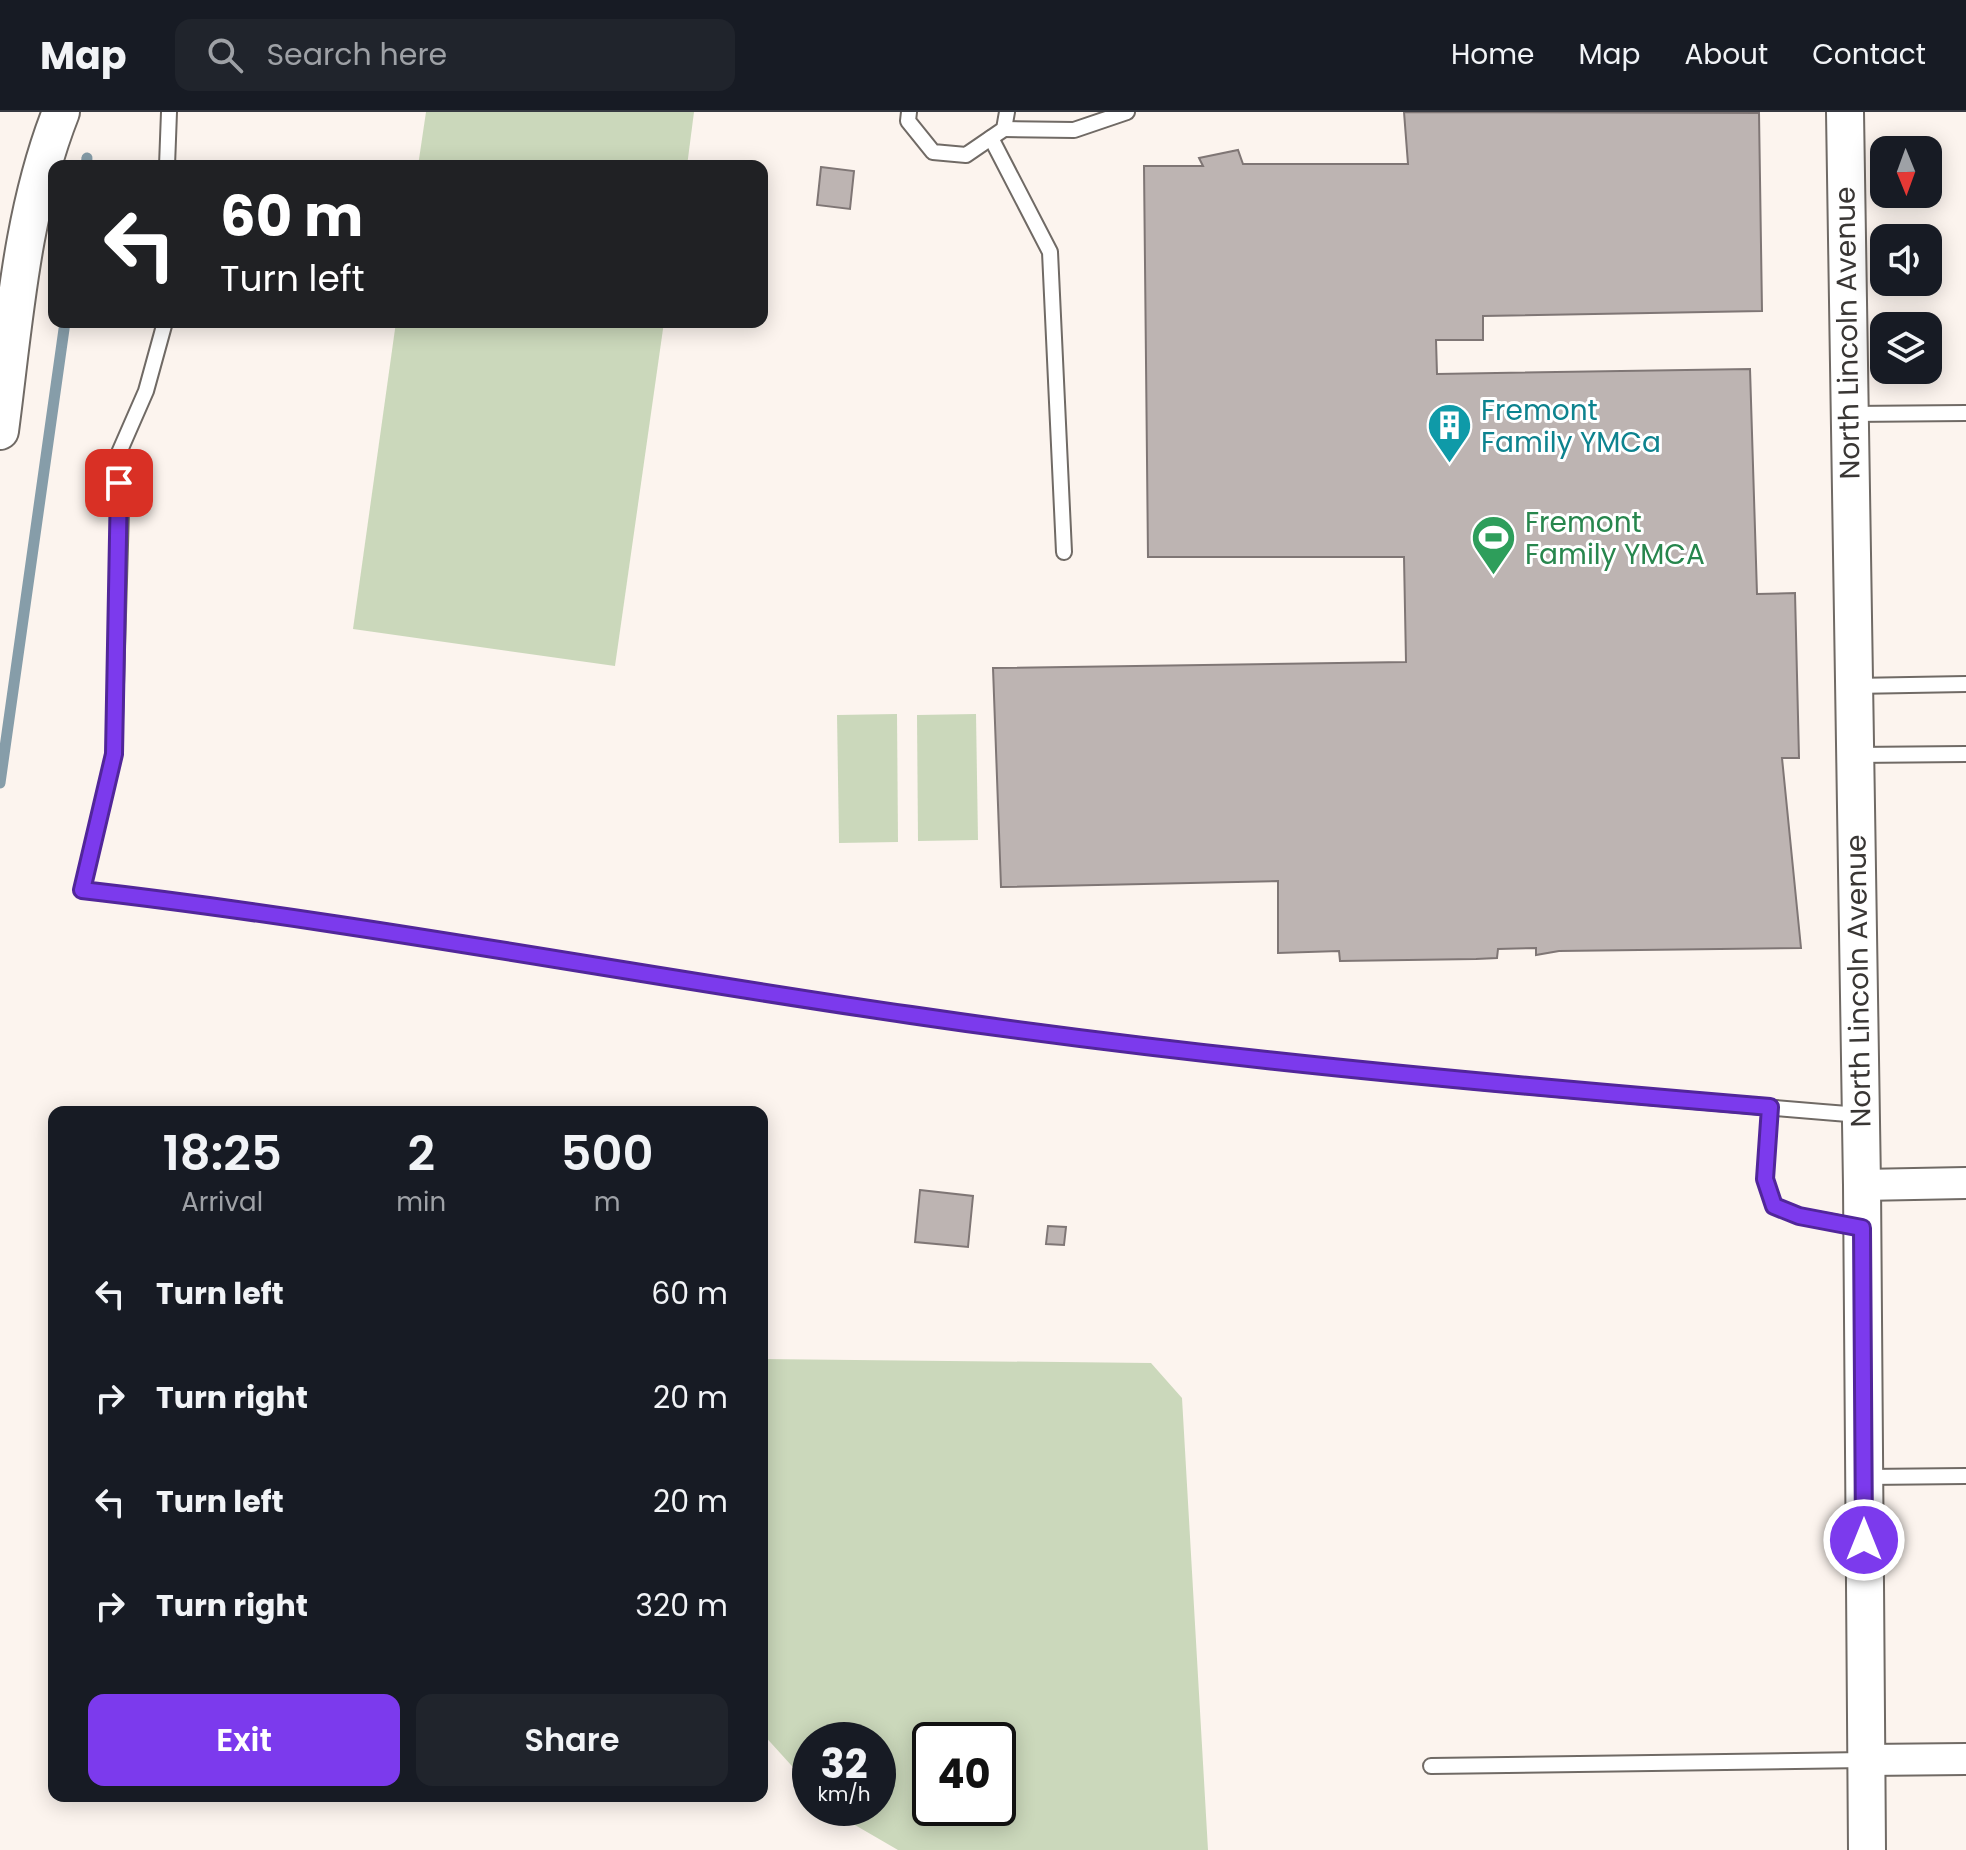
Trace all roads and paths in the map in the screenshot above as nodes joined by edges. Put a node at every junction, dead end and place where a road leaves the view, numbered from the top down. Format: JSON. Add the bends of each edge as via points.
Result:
{"nodes":[{"id":1,"x":61,"y":112,"type":"edge"},
{"id":2,"x":169,"y":112,"type":"edge"},
{"id":3,"x":909,"y":112,"type":"edge"},
{"id":4,"x":1007,"y":112,"type":"edge"},
{"id":5,"x":1127,"y":112,"type":"edge"},
{"id":6,"x":1845,"y":112,"type":"edge"},
{"id":7,"x":1004,"y":129,"type":"junction"},
{"id":8,"x":991,"y":138,"type":"junction"},
{"id":9,"x":167,"y":160,"type":"edge"},
{"id":10,"x":10,"y":280,"type":"edge"},
{"id":11,"x":163,"y":328,"type":"edge"},
{"id":12,"x":1966,"y":413,"type":"edge"},
{"id":13,"x":1847,"y":414,"type":"junction"},
{"id":14,"x":0,"y":431,"type":"edge"},
{"id":15,"x":1064,"y":552,"type":"dead end"},
{"id":16,"x":1966,"y":684,"type":"edge"},
{"id":17,"x":1853,"y":686,"type":"junction"},
{"id":18,"x":1966,"y":754,"type":"edge"},
{"id":19,"x":1854,"y":755,"type":"junction"},
{"id":20,"x":1770,"y":1107,"type":"junction"},
{"id":21,"x":1861,"y":1115,"type":"junction"},
{"id":22,"x":1966,"y":1183,"type":"edge"},
{"id":23,"x":1862,"y":1185,"type":"junction"},
{"id":24,"x":1862,"y":1228,"type":"junction"},
{"id":25,"x":1966,"y":1476,"type":"edge"},
{"id":26,"x":1863,"y":1477,"type":"junction"},
{"id":27,"x":1966,"y":1759,"type":"edge"},
{"id":28,"x":1866,"y":1760,"type":"junction"},
{"id":29,"x":1431,"y":1766,"type":"dead end"},
{"id":30,"x":1867,"y":1850,"type":"edge"}],
"edges":[{"from":1,"to":10,"type":"street"},
{"from":2,"to":9,"type":"lane"},
{"from":3,"to":8,"type":"lane","via":[[908,121],[933,152],[966,155]]},
{"from":4,"to":7,"type":"lane"},
{"from":5,"to":7,"type":"lane","via":[[1074,130]]},
{"from":6,"to":13,"type":"street","name":"North Lincoln Avenue"},
{"from":7,"to":8,"type":"lane"},
{"from":8,"to":15,"type":"lane","via":[[1050,252]]},
{"from":10,"to":14,"type":"street"},
{"from":11,"to":20,"type":"lane","via":[[146,391],[118,455],[114,754],[82,890],[208,904],[914,1016],[1426,1078]]},
{"from":12,"to":13,"type":"lane"},
{"from":13,"to":17,"type":"street","name":"North Lincoln Avenue"},
{"from":16,"to":17,"type":"lane"},
{"from":17,"to":19,"type":"street","name":"North Lincoln Avenue"},
{"from":18,"to":19,"type":"lane"},
{"from":19,"to":21,"type":"street","name":"North Lincoln Avenue"},
{"from":20,"to":21,"type":"lane"},
{"from":20,"to":24,"type":"lane","via":[[1765,1179],[1774,1206]]},
{"from":21,"to":23,"type":"street","name":"North Lincoln Avenue"},
{"from":22,"to":23,"type":"street"},
{"from":23,"to":24,"type":"street","name":"North Lincoln Avenue"},
{"from":24,"to":26,"type":"street","name":"North Lincoln Avenue"},
{"from":25,"to":26,"type":"lane"},
{"from":26,"to":28,"type":"street","name":"North Lincoln Avenue"},
{"from":27,"to":28,"type":"street"},
{"from":28,"to":29,"type":"lane"},
{"from":28,"to":30,"type":"street","name":"North Lincoln Avenue"}]}
